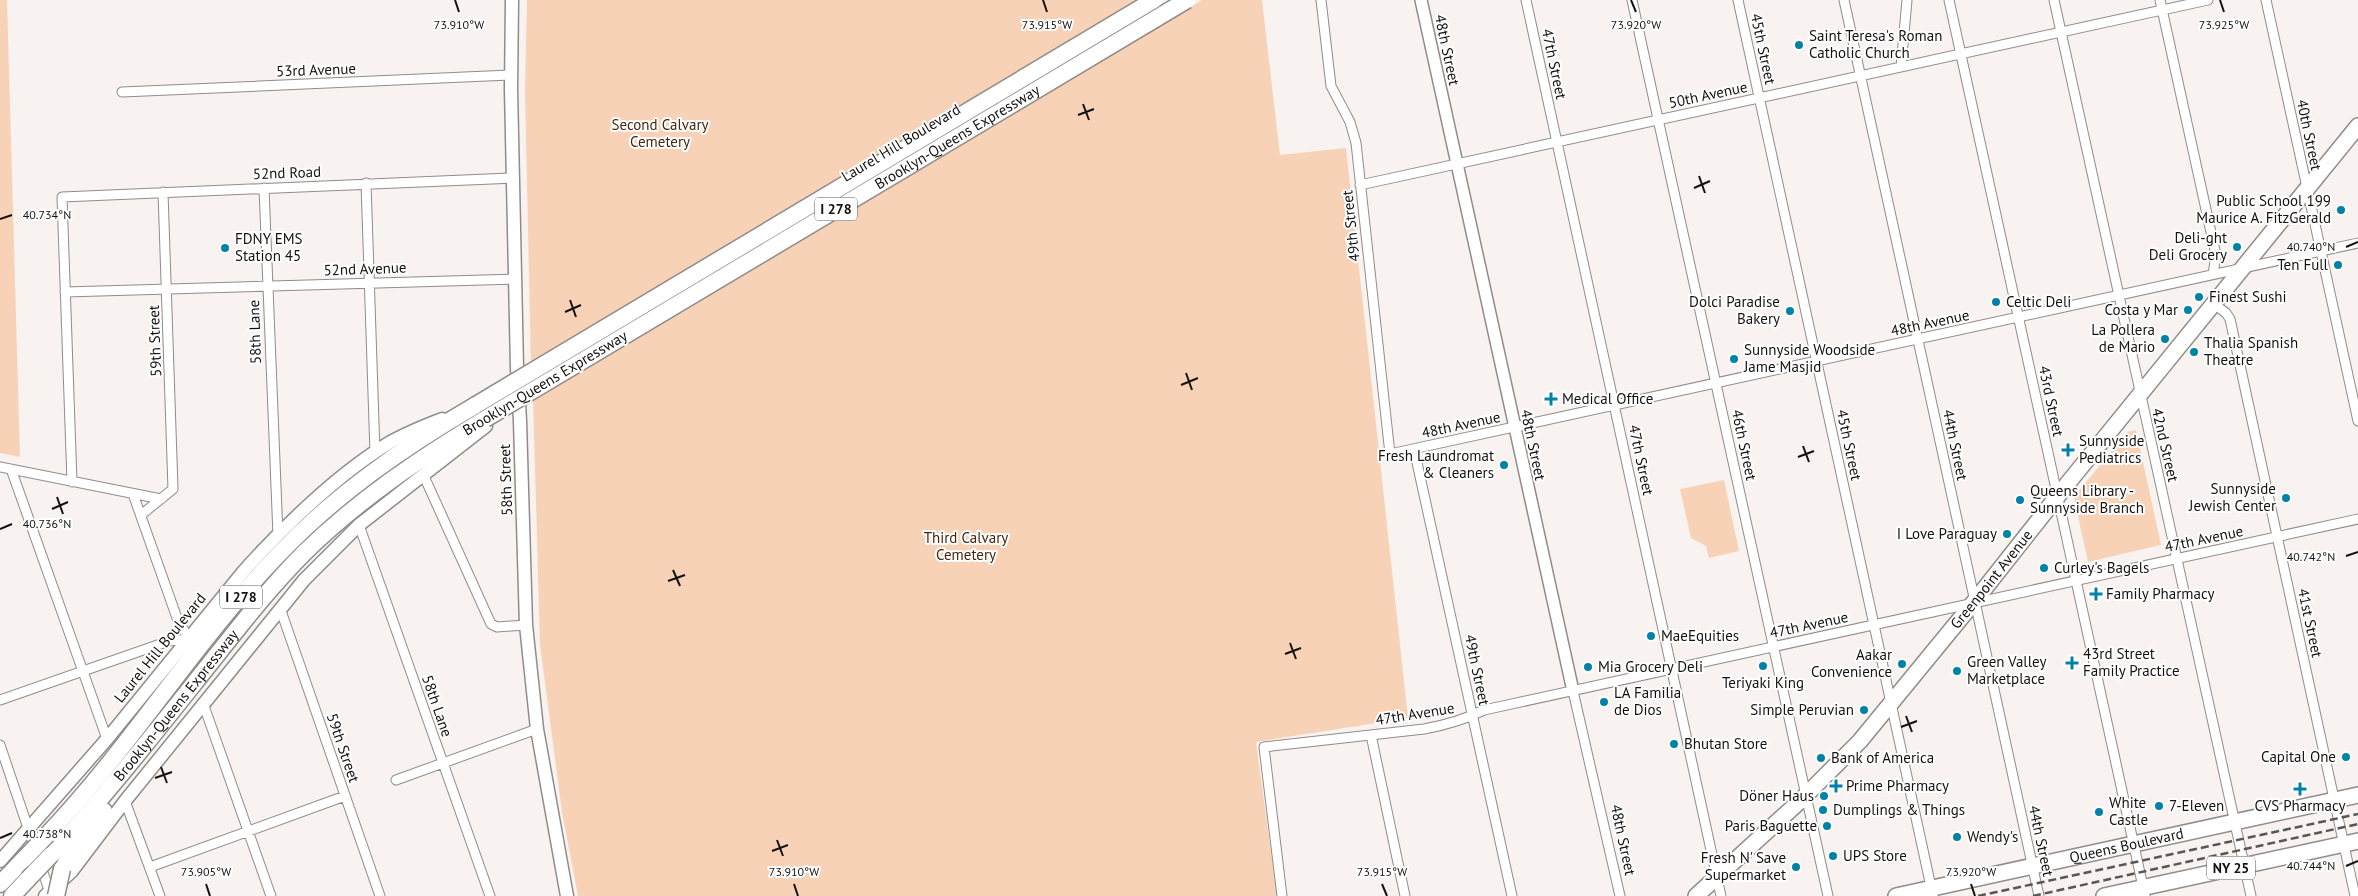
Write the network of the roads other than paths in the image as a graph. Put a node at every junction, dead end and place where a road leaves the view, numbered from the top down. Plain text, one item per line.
1 (512, 0) edge
2 (1154, 0) edge
3 (1172, 0) edge
4 (1187, 0) edge
5 (1321, 0) edge
6 (1420, 0) edge
7 (1526, 0) edge
8 (1632, 0) edge
9 (1738, 0) edge
10 (1844, 0) edge
11 (1908, 0) edge
12 (1949, 0) edge
13 (2054, 0) edge
14 (2160, 0) edge
15 (2208, 0) edge
16 (2266, 0) edge
17 (2162, 10) junction
18 (2061, 32) junction
19 (1960, 54) junction
20 (1901, 67) junction
21 (511, 75) junction
22 (1860, 76) junction
23 (122, 92) dead end
24 (1759, 98) junction
25 (1658, 120) junction
26 (2358, 126) edge
27 (1557, 142) junction
28 (1456, 164) junction
29 (513, 178) junction
30 (366, 184) junction
31 (1360, 185) junction
32 (264, 188) junction
33 (2306, 190) junction
34 (163, 192) junction
35 (2358, 243) edge
36 (2320, 251) junction
37 (2243, 267) junction
38 (2213, 274) junction
39 (516, 279) junction
40 (368, 283) junction
41 (267, 286) junction
42 (166, 289) junction
43 (65, 292) junction
44 (2119, 295) junction
45 (2214, 304) junction
46 (2018, 317) junction
47 (1918, 339) junction
48 (1817, 361) junction
49 (1716, 383) junction
50 (518, 391) junction
51 (2140, 393) junction
52 (1614, 405) junction
53 (2358, 422) edge
54 (1514, 427) junction
55 (1414, 449) junction
56 (375, 452) junction
57 (1390, 454) joint
58 (0, 467) edge
59 (12, 469) junction
60 (423, 474) junction
61 (72, 482) junction
62 (133, 494) junction
63 (2057, 495) junction
64 (161, 499) junction
65 (141, 515) junction
66 (2358, 519) edge
67 (359, 525) junction
68 (278, 536) junction
69 (2278, 536) junction
70 (2176, 559) junction
71 (2077, 580) junction
72 (1974, 602) junction
73 (280, 608) junction
74 (526, 625) junction
75 (1874, 625) junction
76 (189, 639) junction
77 (1774, 646) junction
78 (1672, 669) junction
79 (83, 671) junction
80 (1573, 691) junction
81 (0, 700) edge
82 (1891, 702) junction
83 (203, 703) junction
84 (1473, 715) junction
85 (537, 729) junction
86 (152, 735) junction
87 (1370, 735) junction
88 (107, 740) junction
89 (0, 745) edge
90 (443, 762) junction
91 (396, 780) dead end
92 (1806, 795) junction
93 (2358, 795) edge
94 (345, 796) junction
95 (2335, 800) junction
96 (125, 801) junction
97 (2234, 822) junction
98 (29, 828) junction
99 (248, 831) junction
100 (2351, 843) edge
101 (2134, 844) junction
102 (0, 861) edge
103 (2244, 865) junction
104 (2033, 866) junction
105 (150, 867) junction
106 (1717, 877) junction
107 (0, 884) edge
108 (1932, 892) edge
109 (2144, 892) edge
110 (50, 895) edge
111 (12, 896) edge
112 (160, 896) edge
113 (271, 896) edge
114 (380, 896) edge
115 (490, 896) edge
116 (567, 896) edge
117 (1282, 896) edge
118 (1405, 896) edge
119 (1512, 896) edge
120 (1620, 896) edge
121 (1696, 896) edge
122 (1721, 896) edge
123 (1828, 896) edge
124 (1896, 896) edge
125 (2039, 896) edge
126 (2104, 896) edge
127 (2251, 896) edge
128 (2355, 896) edge

1 - 21 main road, 58th Street
2 - 107 highway, Brooklyn-Queens Expressway / I 278, bridge
3 - 50 main road, Laurel Hill Boulevard
4 - 86 highway, Brooklyn-Queens Expressway / I 278, bridge
5 - 31 street, 49th Street
6 - 28 street, 48th Street
7 - 27 street, 47th Street
8 - 25 street, 46th Street
9 - 24 street, 45th Street
10 - 22 street, 44th Street
11 - 20 street
12 - 19 street, 43rd Street
13 - 18 street, 42nd Street
14 - 17 street
15 - 17 street, 50th Avenue
16 - 33 street, 40th Street
17 - 18 street, 50th Avenue
17 - 38 street
18 - 19 street, 50th Avenue
18 - 44 street, 42nd Street
19 - 20 street, 50th Avenue
19 - 46 street, 43rd Street
20 - 22 street, 50th Avenue
21 - 23 street, 53rd Avenue
21 - 29 main road, 58th Street
22 - 24 street, 50th Avenue
22 - 47 street, 44th Street
24 - 25 street, 50th Avenue
24 - 48 street, 45th Street
25 - 27 street, 50th Avenue
25 - 49 street, 46th Street
26 - 33 main road, Greenpoint Avenue
27 - 28 street, 50th Avenue
27 - 52 street, 47th Street
28 - 31 street, 50th Avenue
28 - 54 street, 48th Street
29 - 30 street, 52nd Road
29 - 39 main road, 58th Street
30 - 32 street, 52nd Road
30 - 40 street
31 - 57 street, 49th Street
32 - 34 street, 52nd Road
32 - 41 street, 58th Lane
33 - 36 street, 40th Street
33 - 37 main road, Greenpoint Avenue
34 - 42 street, 59th Street
34 - 43 street, 52nd Road
35 - 36 street, 48th Avenue
36 - 37 street, 48th Avenue
36 - 53 street, 40th Street
37 - 38 street, 48th Avenue
37 - 45 main road, Greenpoint Avenue
38 - 44 street, 48th Avenue
39 - 40 street, 52nd Avenue
39 - 50 main road, 58th Street
40 - 41 street, 52nd Avenue
40 - 56 street
41 - 42 street, 52nd Avenue
41 - 68 street, 58th Lane
42 - 43 street, 52nd Avenue
42 - 64 street, 59th Street
43 - 61 street
44 - 46 street, 48th Avenue
44 - 51 street, 42nd Street
45 - 51 main road, Greenpoint Avenue
45 - 69 street, 41st Street
46 - 47 street, 48th Avenue
46 - 63 street, 43rd Street
47 - 48 street, 48th Avenue
47 - 72 street, 44th Street
48 - 49 street, 48th Avenue
48 - 75 street, 45th Street
49 - 52 street, 48th Avenue
49 - 77 street, 46th Street
50 - 56 main road, Laurel Hill Boulevard
50 - 60 main road, Laurel Hill Boulevard
50 - 74 main road, 58th Street
51 - 63 main road, Greenpoint Avenue
51 - 70 street, 42nd Street
52 - 54 street, 48th Avenue
52 - 78 street, 47th Street
54 - 55 street, 48th Avenue
54 - 80 street, 48th Street
55 - 57 street, 48th Avenue
55 - 84 street, 49th Street
56 - 68 main road, Laurel Hill Boulevard
58 - 59 street
59 - 61 street
59 - 79 street
60 - 67 main road, Laurel Hill Boulevard
60 - 74 street
61 - 62 street
62 - 64 street
62 - 65 street
63 - 71 street, 43rd Street
63 - 72 main road, Greenpoint Avenue
64 - 65 street
65 - 76 street
66 - 69 street, 47th Avenue
67 - 73 main road, Laurel Hill Boulevard
67 - 90 street, 58th Lane
68 - 76 main road, Laurel Hill Boulevard
69 - 70 street, 47th Avenue
69 - 95 street, 41st Street
70 - 71 street, 47th Avenue
70 - 97 street, 42nd Street
71 - 72 street, 47th Avenue
71 - 101 street, 43rd Street
72 - 75 street, 47th Avenue
72 - 82 main road, Greenpoint Avenue
72 - 104 street, 44th Street
73 - 83 main road, Laurel Hill Boulevard
73 - 94 street, 59th Street
74 - 85 main road, 58th Street
75 - 77 street, 47th Avenue
75 - 82 street, 45th Street
76 - 79 street
76 - 88 main road, Laurel Hill Boulevard
77 - 78 street, 47th Avenue
77 - 92 street, 46th Street
78 - 80 street, 47th Avenue
78 - 106 street, 47th Street
79 - 81 street
79 - 88 street
80 - 84 street, 47th Avenue
80 - 120 street, 48th Street
82 - 92 main road, Greenpoint Avenue
82 - 108 street, 45th Street
83 - 96 main road, Laurel Hill Boulevard
83 - 99 street
84 - 87 street, 47th Avenue
84 - 119 street, 49th Street
85 - 90 street
85 - 116 main road, 58th Street
86 - 110 highway, bridge
86 - 111 highway, Brooklyn-Queens Expressway / I 278, bridge
87 - 117 street, 47th Avenue
87 - 118 street
88 - 98 main road, Laurel Hill Boulevard
89 - 98 street
90 - 91 street
90 - 115 street, 58th Lane
92 - 106 main road, Greenpoint Avenue
92 - 123 street, 46th Street
93 - 95 main road, Queens Boulevard
94 - 99 street
94 - 114 street, 59th Street
95 - 97 main road, Queens Boulevard
95 - 100 street, 41st Street
96 - 105 street
96 - 110 main road, Laurel Hill Boulevard
97 - 101 main road, Queens Boulevard
97 - 103 street, 42nd Street
98 - 102 main road, Laurel Hill Boulevard
98 - 110 street
99 - 105 street
99 - 113 street
100 - 103 main road, NY 25
100 - 128 street, 41st Street
101 - 104 main road, Queens Boulevard
101 - 109 street, 43rd Street
103 - 109 main road, NY 25
103 - 127 street, 42nd Street
104 - 108 main road, Queens Boulevard
104 - 125 street, 44th Street
105 - 112 street
106 - 121 main road, Greenpoint Avenue
106 - 122 street, 47th Street
108 - 124 main road, Queens Boulevard
109 - 126 main road, NY 25

